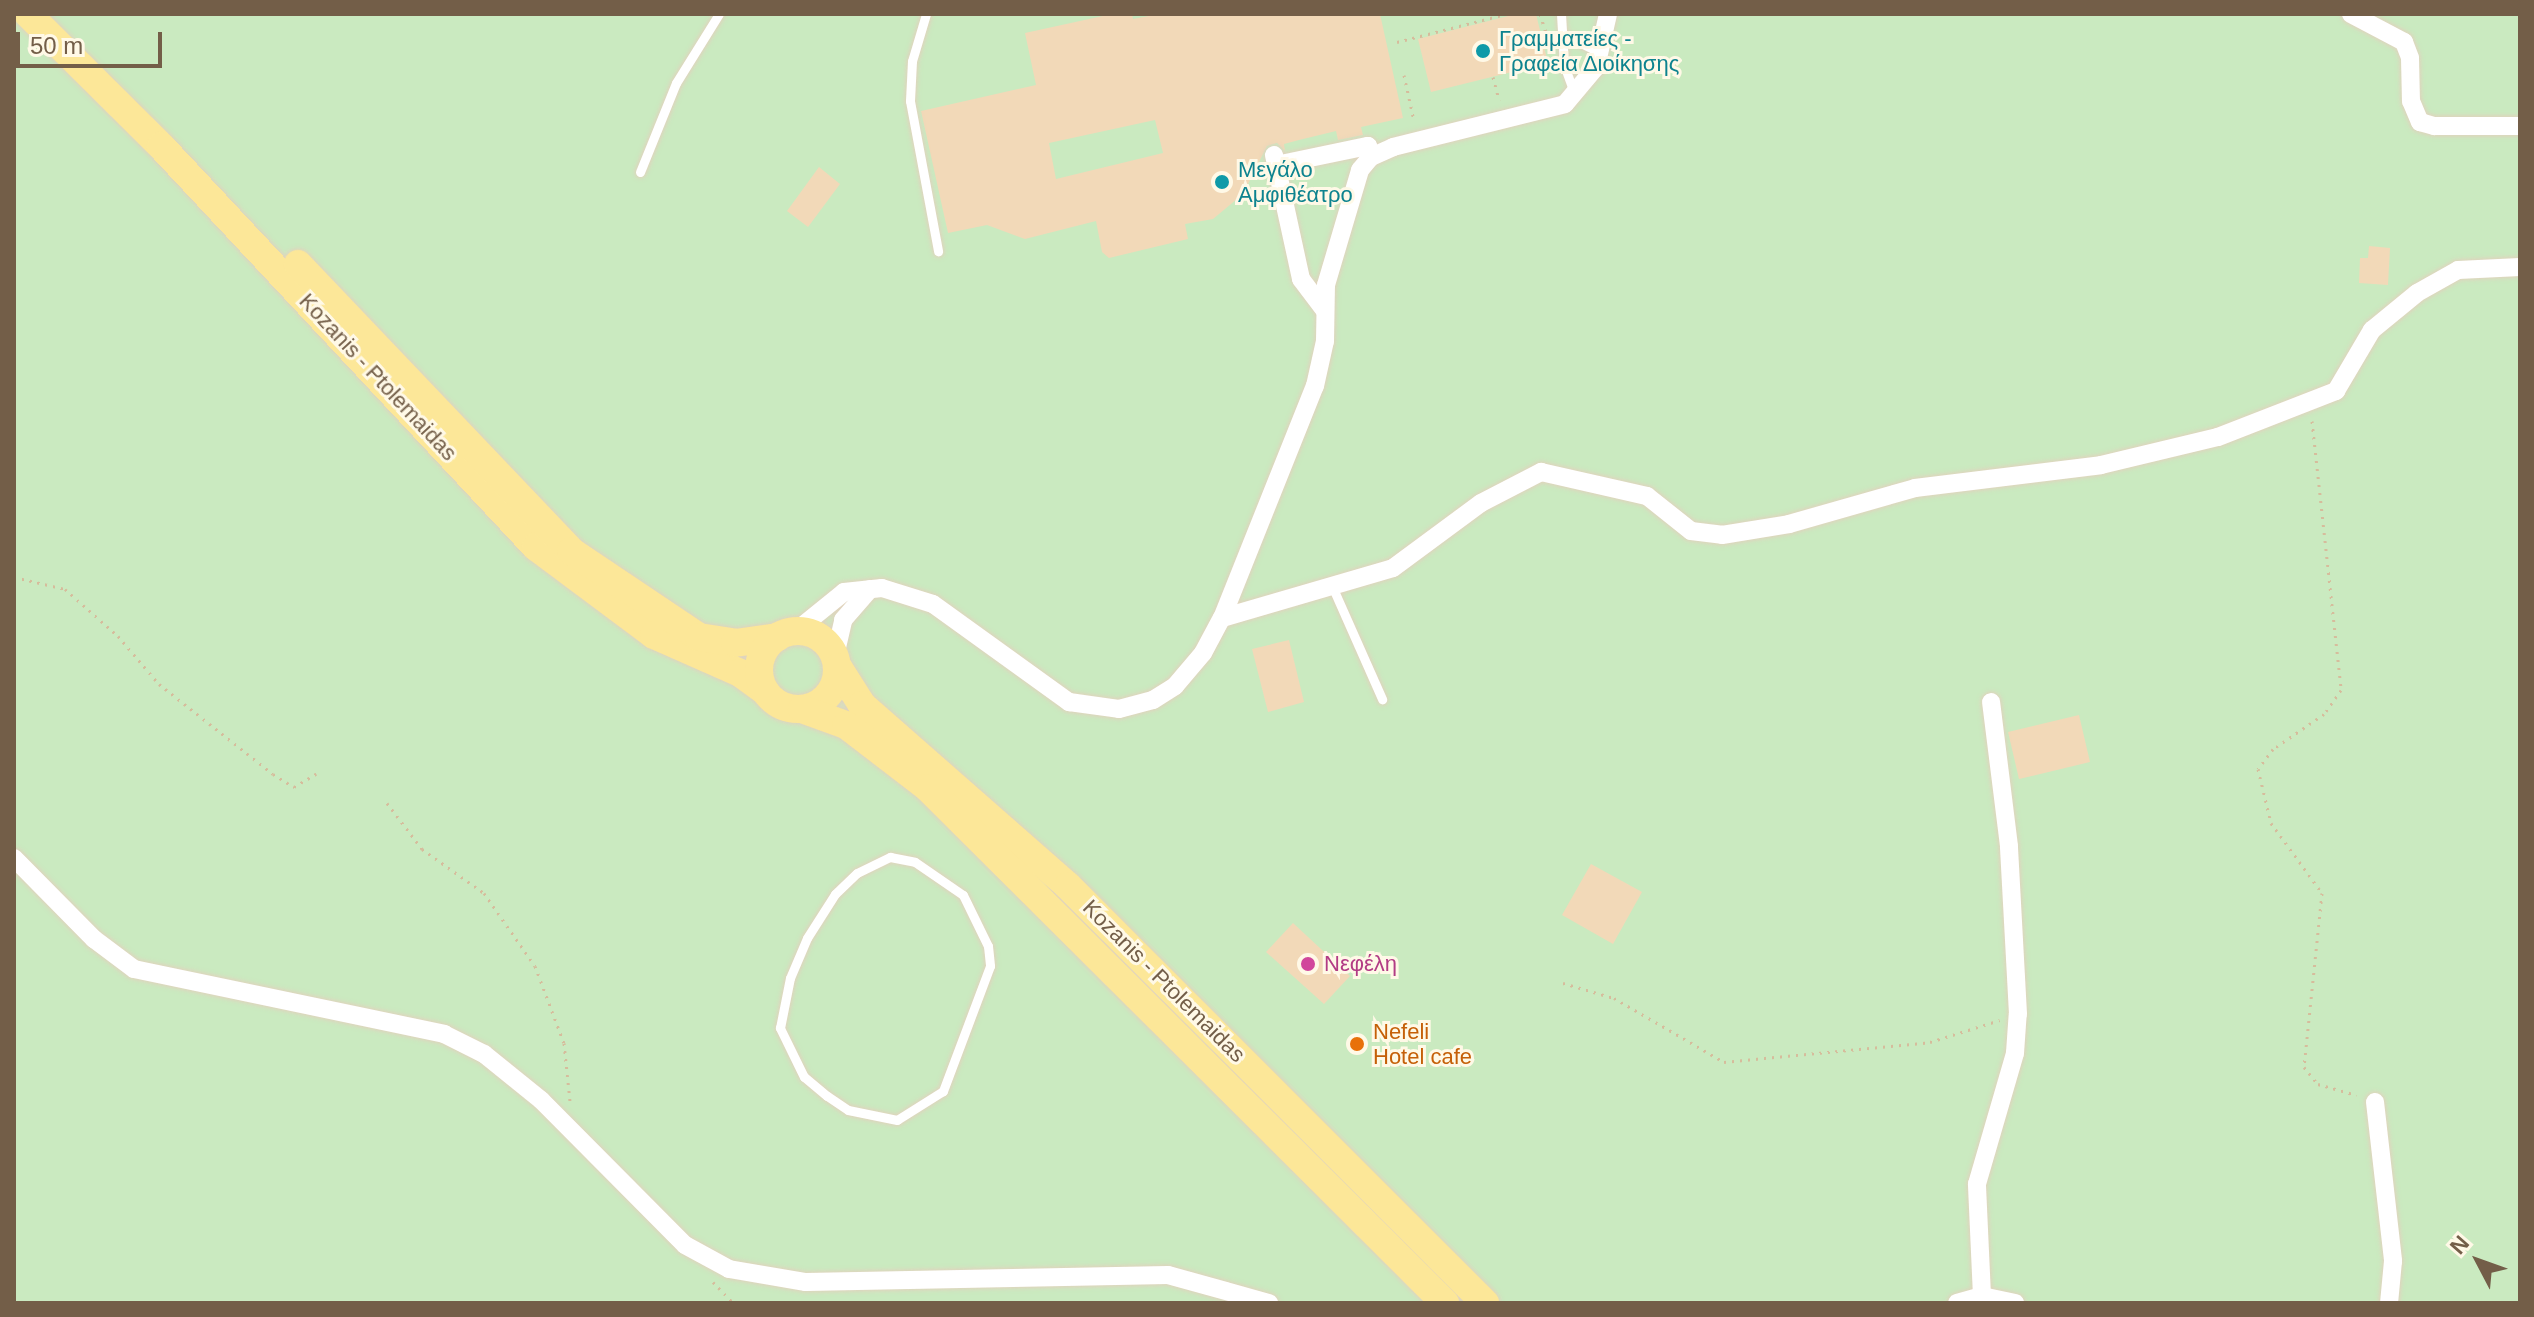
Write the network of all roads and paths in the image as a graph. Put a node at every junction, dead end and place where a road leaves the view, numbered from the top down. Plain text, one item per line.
1 (28, 14) edge
2 (55, 14) edge
3 (719, 14) edge
4 (926, 14) edge
5 (1506, 14) edge
6 (1540, 14) edge
7 (1561, 14) edge
8 (1608, 14) edge
9 (2351, 14) edge
10 (1563, 34) junction
11 (1542, 35) dead end
12 (1397, 42) dead end
13 (1601, 53) junction
14 (1404, 75) dead end
15 (1493, 77) dead end
16 (1574, 95) junction
17 (1504, 121) junction
18 (2520, 126) edge
19 (1419, 141) junction
20 (1371, 157) junction
21 (640, 172) dead end
22 (938, 251) dead end
23 (2520, 267) edge
24 (1324, 309) junction
25 (2309, 404) junction
26 (14, 577) edge
27 (1332, 586) junction
28 (870, 589) junction
29 (1222, 618) junction
30 (787, 634) junction
31 (836, 661) junction
32 (765, 691) junction
33 (1382, 699) dead end
34 (1991, 702) dead end
35 (802, 709) junction
36 (316, 774) dead end
37 (387, 803) dead end
38 (890, 857) joint
39 (14, 858) edge
40 (1563, 983) dead end
41 (2018, 1014) junction
42 (2375, 1102) joint
43 (575, 1134) junction
44 (1982, 1296) junction
45 (1269, 1303) edge
46 (1445, 1303) edge
47 (1485, 1303) edge
48 (1957, 1303) edge
49 (2015, 1303) edge
50 (2389, 1303) edge

1 - 32 main road, Kozanis - Ptolemaidas
2 - 30 main road, Kozanis - Ptolemaidas
3 - 21 lane
4 - 22 lane
5 - 12 path
6 - 11 path
7 - 10 lane
8 - 13 street
9 - 18 street
10 - 13 lane
10 - 16 lane
13 - 16 street
14 - 19 path
15 - 17 path
16 - 17 street
17 - 19 street
19 - 20 street
20 - 24 street
20 - 24 street
23 - 25 street
24 - 29 street
25 - 27 street
25 - 42 path
26 - 36 path
27 - 29 street
27 - 33 lane
28 - 29 street
28 - 30 street
28 - 31 street
30 - 31 main road
30 - 32 main road
31 - 35 main road
31 - 47 main road, Kozanis - Ptolemaidas
32 - 35 main road
34 - 41 street
35 - 46 main road, Kozanis - Ptolemaidas
37 - 43 path
38 - 38 lane
39 - 43 street
40 - 41 path
41 - 44 street
42 - 50 street
43 - 45 street
44 - 48 street
44 - 49 street

